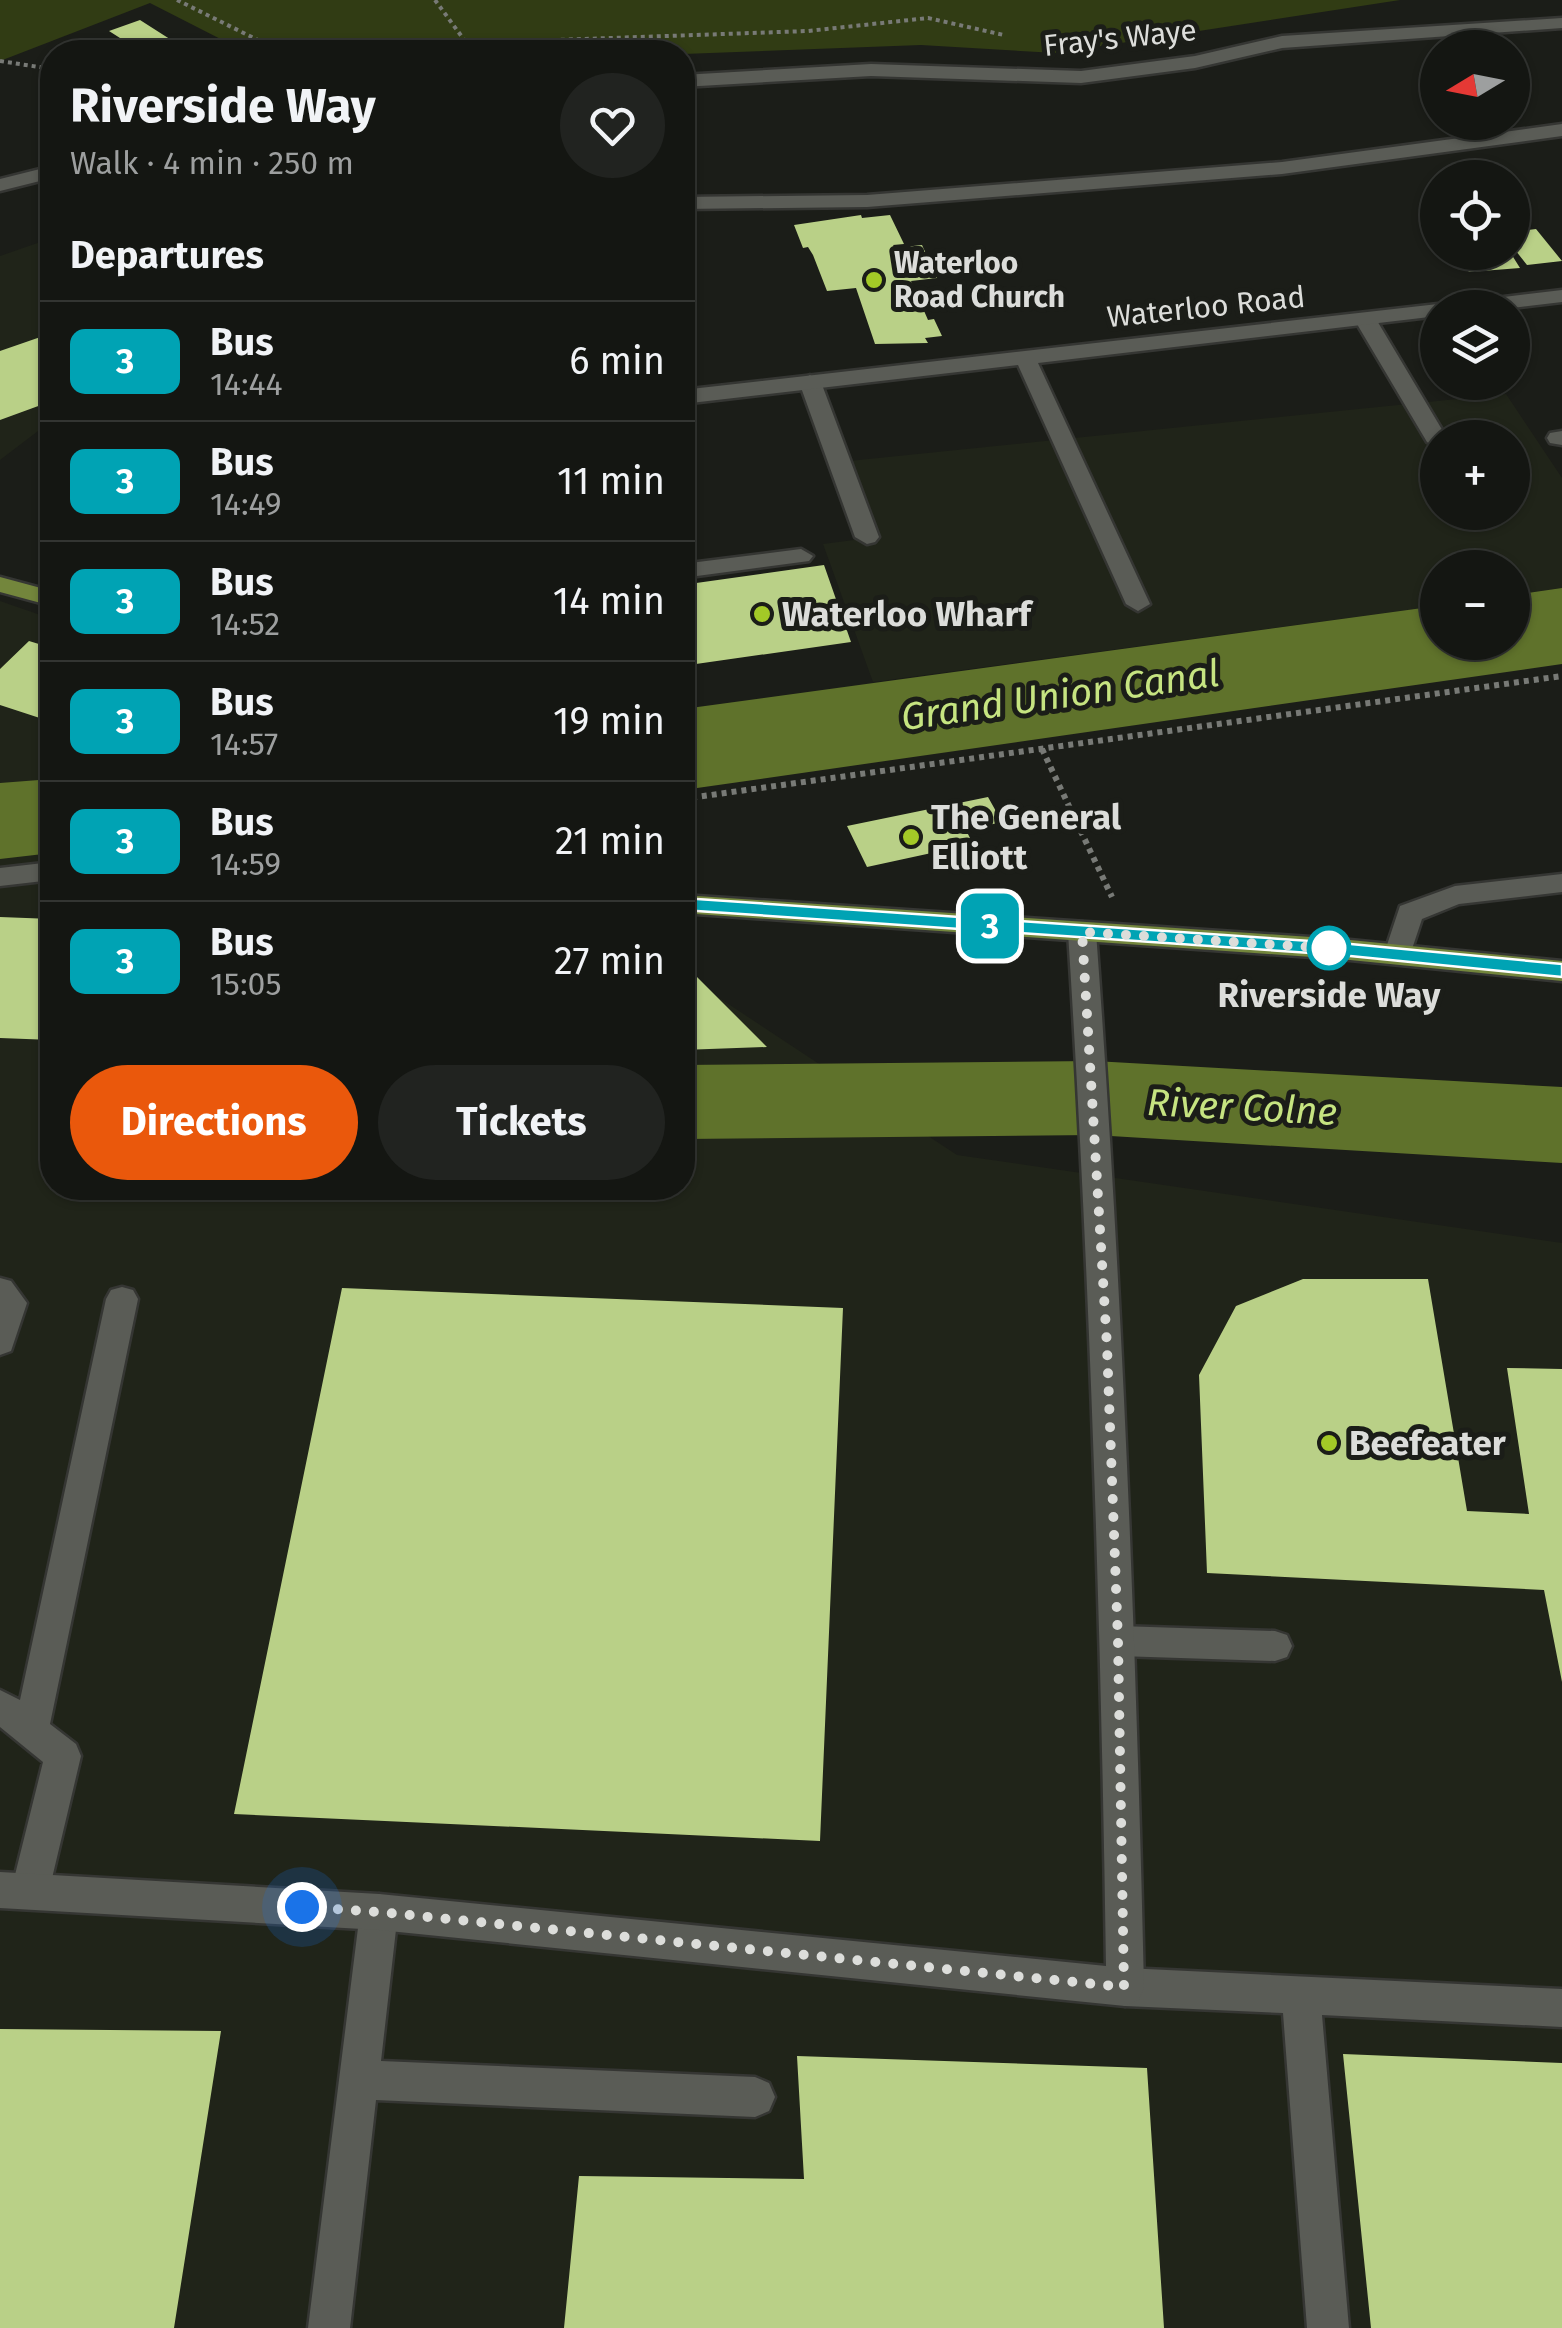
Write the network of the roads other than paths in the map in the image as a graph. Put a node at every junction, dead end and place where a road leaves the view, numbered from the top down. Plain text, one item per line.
1 (1562, 23) edge
2 (695, 80) edge
3 (1562, 130) edge
4 (40, 175) edge
5 (0, 185) edge
6 (695, 203) edge
7 (1562, 296) edge
8 (1530, 300) edge
9 (1420, 312) edge
10 (1365, 319) junction
11 (1025, 357) junction
12 (810, 382) junction
13 (695, 395) edge
14 (1425, 420) edge
15 (867, 537) dead end
16 (801, 556) dead end
17 (695, 569) edge
18 (0, 584) edge
19 (40, 596) edge
20 (1138, 604) dead end
21 (40, 872) edge
22 (0, 876) edge
23 (1562, 883) edge
24 (695, 905) edge
25 (1082, 932) junction
26 (1398, 954) junction
27 (1562, 971) edge
28 (0, 1290) edge
29 (122, 1300) dead end
30 (0, 1342) edge
31 (1118, 1641) junction
32 (1275, 1646) dead end
33 (0, 1706) edge
34 (31, 1731) junction
35 (15, 1890) edge
36 (379, 1912) junction
37 (1124, 1987) junction
38 (1301, 1998) junction
39 (1562, 2008) edge
40 (358, 2080) junction
41 (755, 2096) dead end
42 (329, 2328) edge
43 (1328, 2328) edge

1 - 2 street, Fray's Waye
3 - 6 street
4 - 5 street
7 - 8 street
9 - 10 street, Waterloo Road
10 - 11 street, Waterloo Road
10 - 14 street
11 - 12 street, Waterloo Road
11 - 20 street
12 - 13 street, Waterloo Road
12 - 15 street
16 - 17 street
18 - 19 main road
21 - 22 street
23 - 26 street
24 - 25 main road
25 - 26 main road
25 - 31 street
26 - 27 main road
28 - 30 street
29 - 34 street
31 - 32 street
31 - 37 street
33 - 34 street
34 - 35 street
35 - 36 street
36 - 37 street
36 - 40 street
37 - 38 street
38 - 39 street
38 - 43 street
40 - 41 street
40 - 42 street

